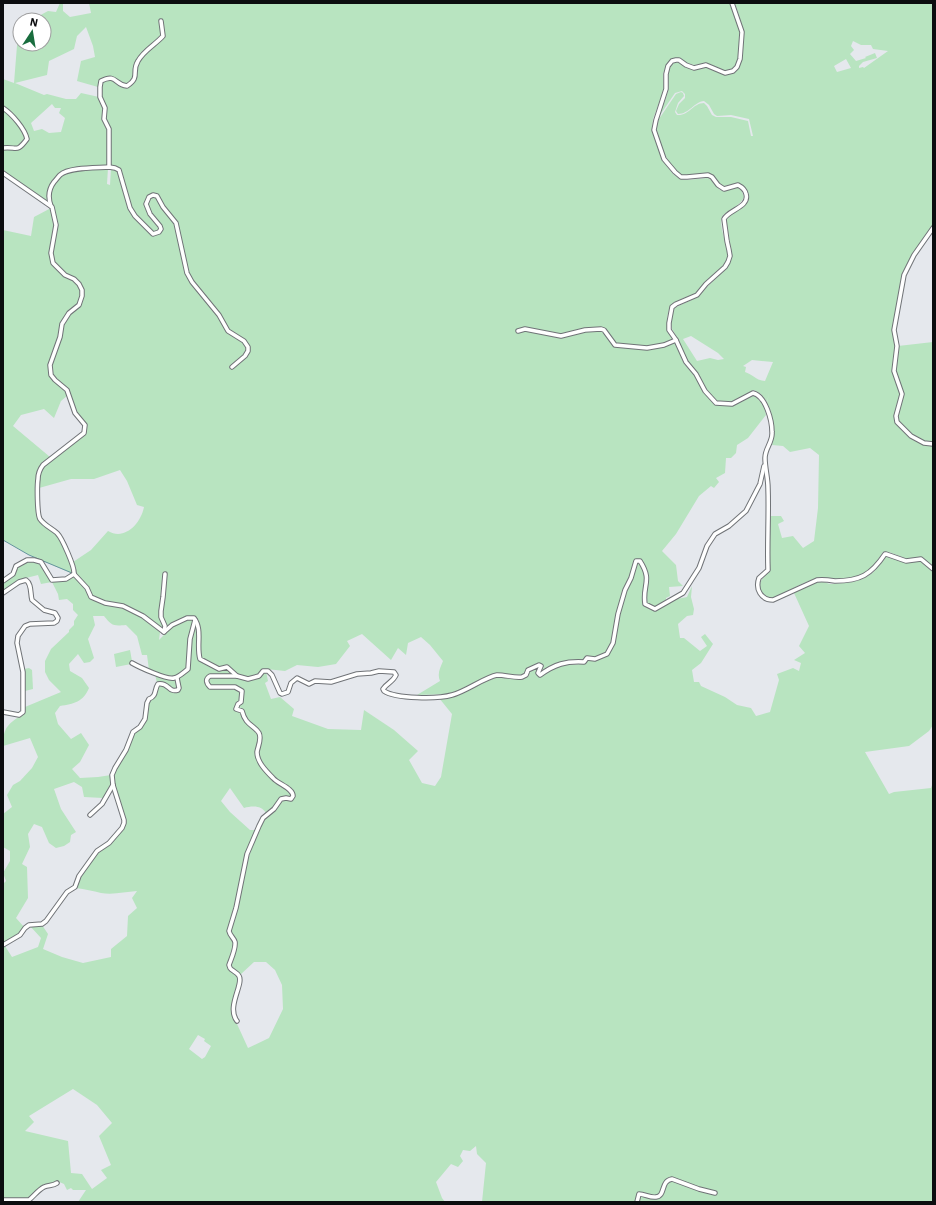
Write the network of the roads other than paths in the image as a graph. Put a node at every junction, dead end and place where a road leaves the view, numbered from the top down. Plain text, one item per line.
1 (732, 3) edge
2 (161, 21) dead end
3 (3, 108) edge
4 (3, 148) edge
5 (110, 167) junction
6 (3, 173) edge
7 (52, 207) junction
8 (933, 228) edge
9 (518, 331) dead end
10 (676, 340) junction
11 (232, 367) dead end
12 (933, 444) edge
13 (765, 460) junction
14 (933, 569) edge
15 (74, 574) junction
16 (165, 574) dead end
17 (3, 581) edge
18 (3, 593) edge
19 (195, 620) junction
20 (164, 632) junction
21 (132, 663) dead end
22 (237, 676) junction
23 (176, 678) junction
24 (3, 712) edge
25 (113, 785) junction
26 (90, 815) dead end
27 (3, 945) edge
28 (238, 1021) dead end
29 (57, 1183) dead end
30 (715, 1193) dead end
31 (3, 1200) edge
32 (637, 1202) edge

1 - 10 street
2 - 5 street
3 - 4 street
5 - 7 street
5 - 11 street
6 - 7 street
7 - 15 street
8 - 12 street
9 - 10 street
10 - 13 street
13 - 14 street
13 - 22 street
15 - 17 street
15 - 20 street
16 - 20 street
18 - 24 street
19 - 20 street
19 - 22 street
19 - 23 street
21 - 23 street
22 - 28 street
23 - 25 street
25 - 26 street
25 - 27 street
29 - 31 street
30 - 32 street

